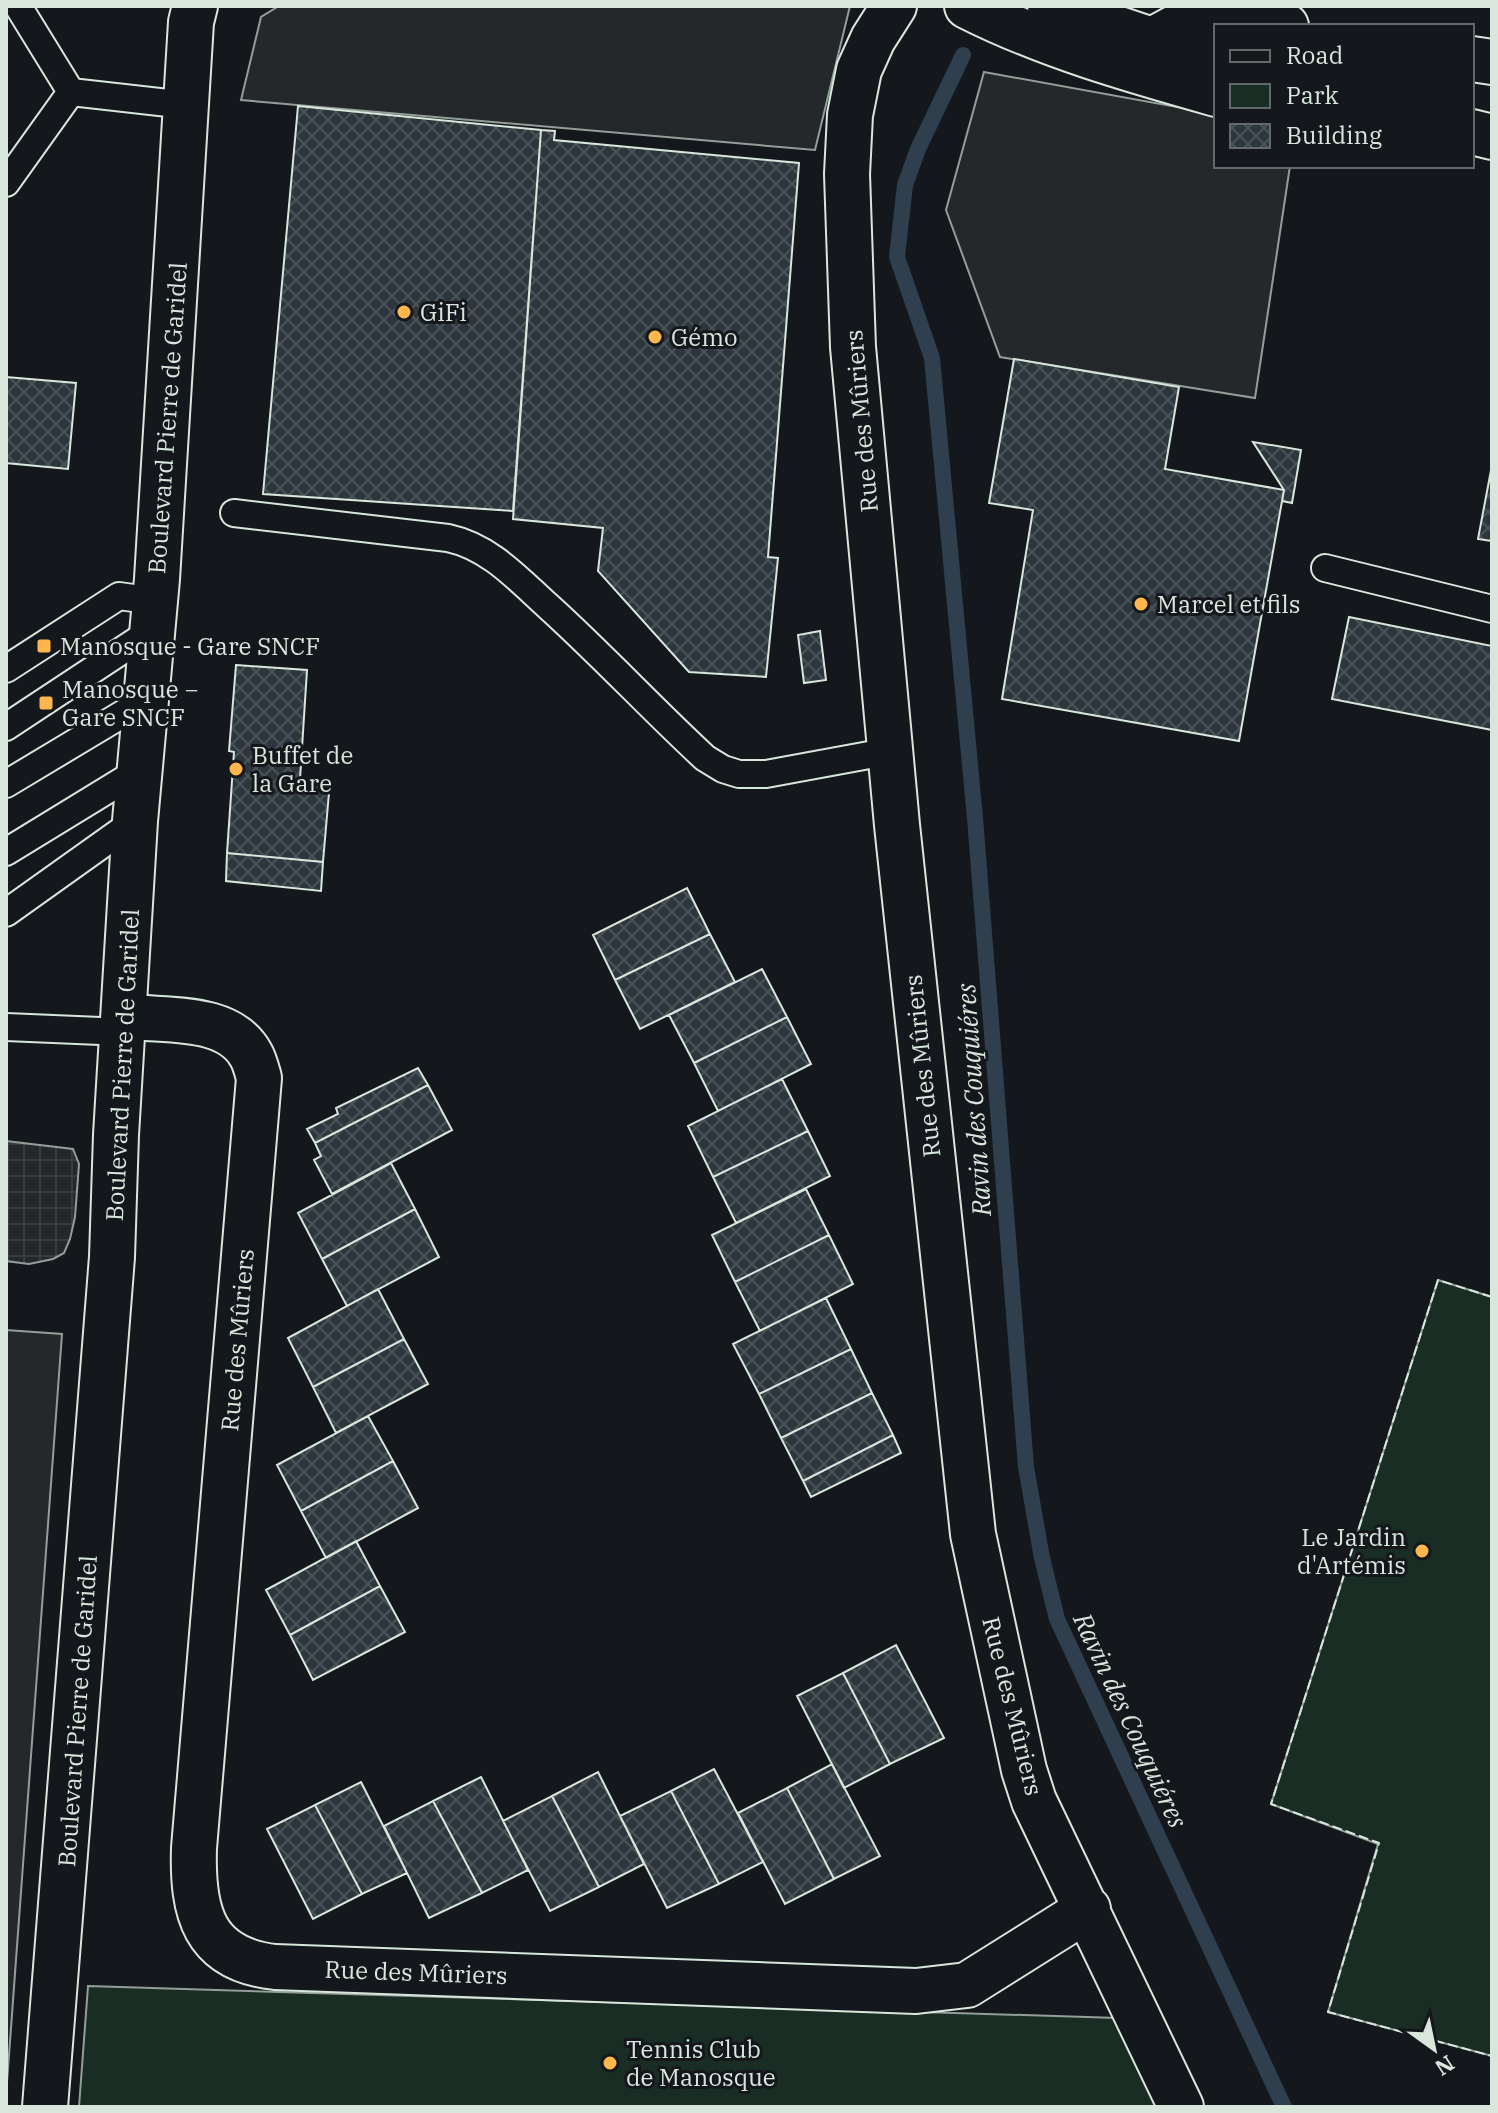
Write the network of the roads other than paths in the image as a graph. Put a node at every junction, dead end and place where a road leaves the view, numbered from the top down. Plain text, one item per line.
1 (18, 6) edge
2 (894, 6) edge
3 (967, 6) edge
4 (1050, 6) edge
5 (201, 11) edge
6 (1275, 24) edge
7 (1152, 40) junction
8 (1214, 57) edge
9 (71, 92) junction
10 (1214, 93) edge
11 (186, 105) junction
12 (6, 183) edge
13 (234, 513) dead end
14 (1325, 568) dead end
15 (1492, 609) edge
16 (154, 616) junction
17 (6, 669) edge
18 (146, 700) junction
19 (6, 727) edge
20 (891, 751) junction
21 (140, 770) junction
22 (6, 784) edge
23 (135, 821) junction
24 (6, 852) edge
25 (6, 913) edge
26 (124, 1024) junction
27 (6, 1027) edge
28 (1088, 1909) junction
29 (45, 2107) edge
30 (1181, 2107) edge

1 - 9 lane
2 - 20 street, Rue des Mûriers
3 - 10 street
4 - 7 street
5 - 11 street, Boulevard Pierre de Garidel
6 - 7 street
7 - 8 street
9 - 11 lane
9 - 12 lane
11 - 16 street, Boulevard Pierre de Garidel
13 - 20 lane
14 - 15 lane
16 - 17 lane
16 - 18 street, Boulevard Pierre de Garidel
16 - 19 lane
18 - 21 street, Boulevard Pierre de Garidel
18 - 22 lane
20 - 28 street, Rue des Mûriers
21 - 23 street, Boulevard Pierre de Garidel
21 - 24 lane
23 - 25 lane
23 - 26 street, Boulevard Pierre de Garidel
26 - 27 lane
26 - 28 street, Rue des Mûriers
26 - 29 street, Boulevard Pierre de Garidel
28 - 30 street

